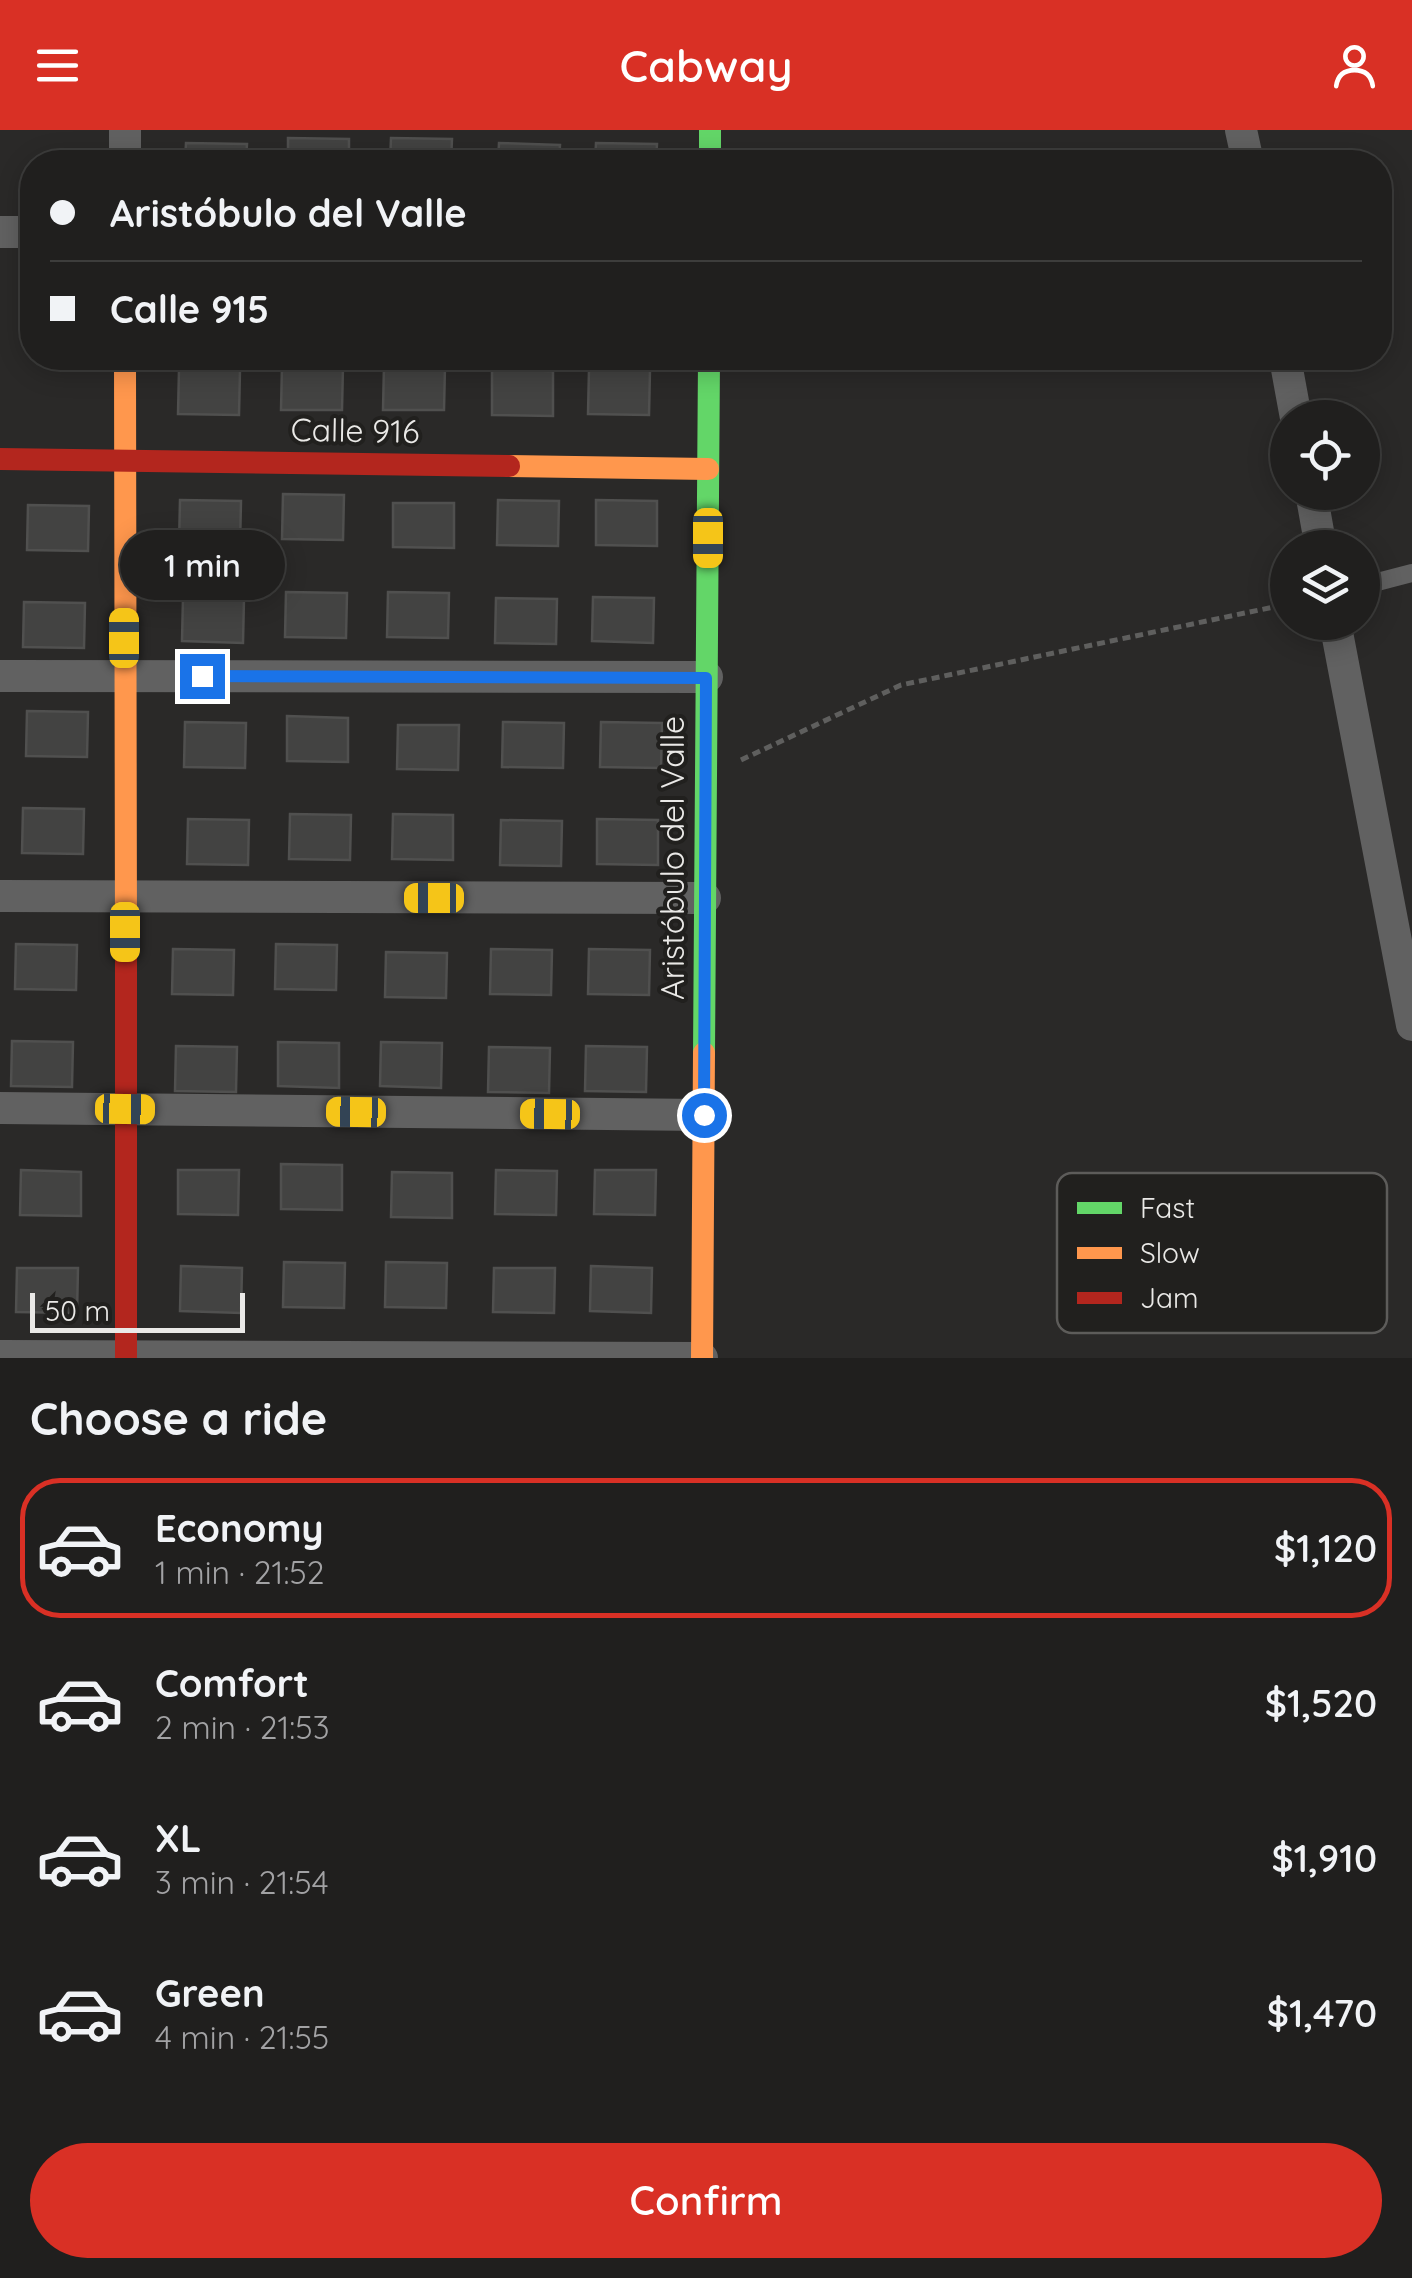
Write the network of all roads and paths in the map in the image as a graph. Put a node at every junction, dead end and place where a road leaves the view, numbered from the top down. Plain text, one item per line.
1 (125, 370) edge
2 (709, 370) edge
3 (1287, 370) edge
4 (1293, 400) edge
5 (0, 459) edge
6 (125, 460) junction
7 (708, 469) junction
8 (1412, 573) edge
9 (1380, 581) edge
10 (1270, 608) edge
11 (1339, 640) edge
12 (0, 676) edge
13 (124, 676) junction
14 (706, 678) junction
15 (706, 776) junction
16 (0, 896) edge
17 (125, 896) junction
18 (705, 898) junction
19 (1412, 1026) edge
20 (0, 1108) edge
21 (125, 1109) junction
22 (704, 1115) junction
23 (0, 1356) edge
24 (126, 1357) edge
25 (702, 1358) edge

1 - 6 street
2 - 7 street, Aristóbulo del Valle
3 - 4 street
5 - 6 street, Calle 916
6 - 7 street, Calle 916
6 - 13 street
7 - 14 street, Aristóbulo del Valle
8 - 9 lane
10 - 15 path
11 - 19 street
12 - 13 street
13 - 14 street
13 - 17 street
14 - 15 street, Aristóbulo del Valle
15 - 18 street, Aristóbulo del Valle
16 - 17 street
17 - 18 street
17 - 21 street
18 - 22 street, Aristóbulo del Valle
20 - 21 street
21 - 22 street
21 - 24 street
22 - 25 street, Aristóbulo del Valle
23 - 24 street
24 - 25 street

